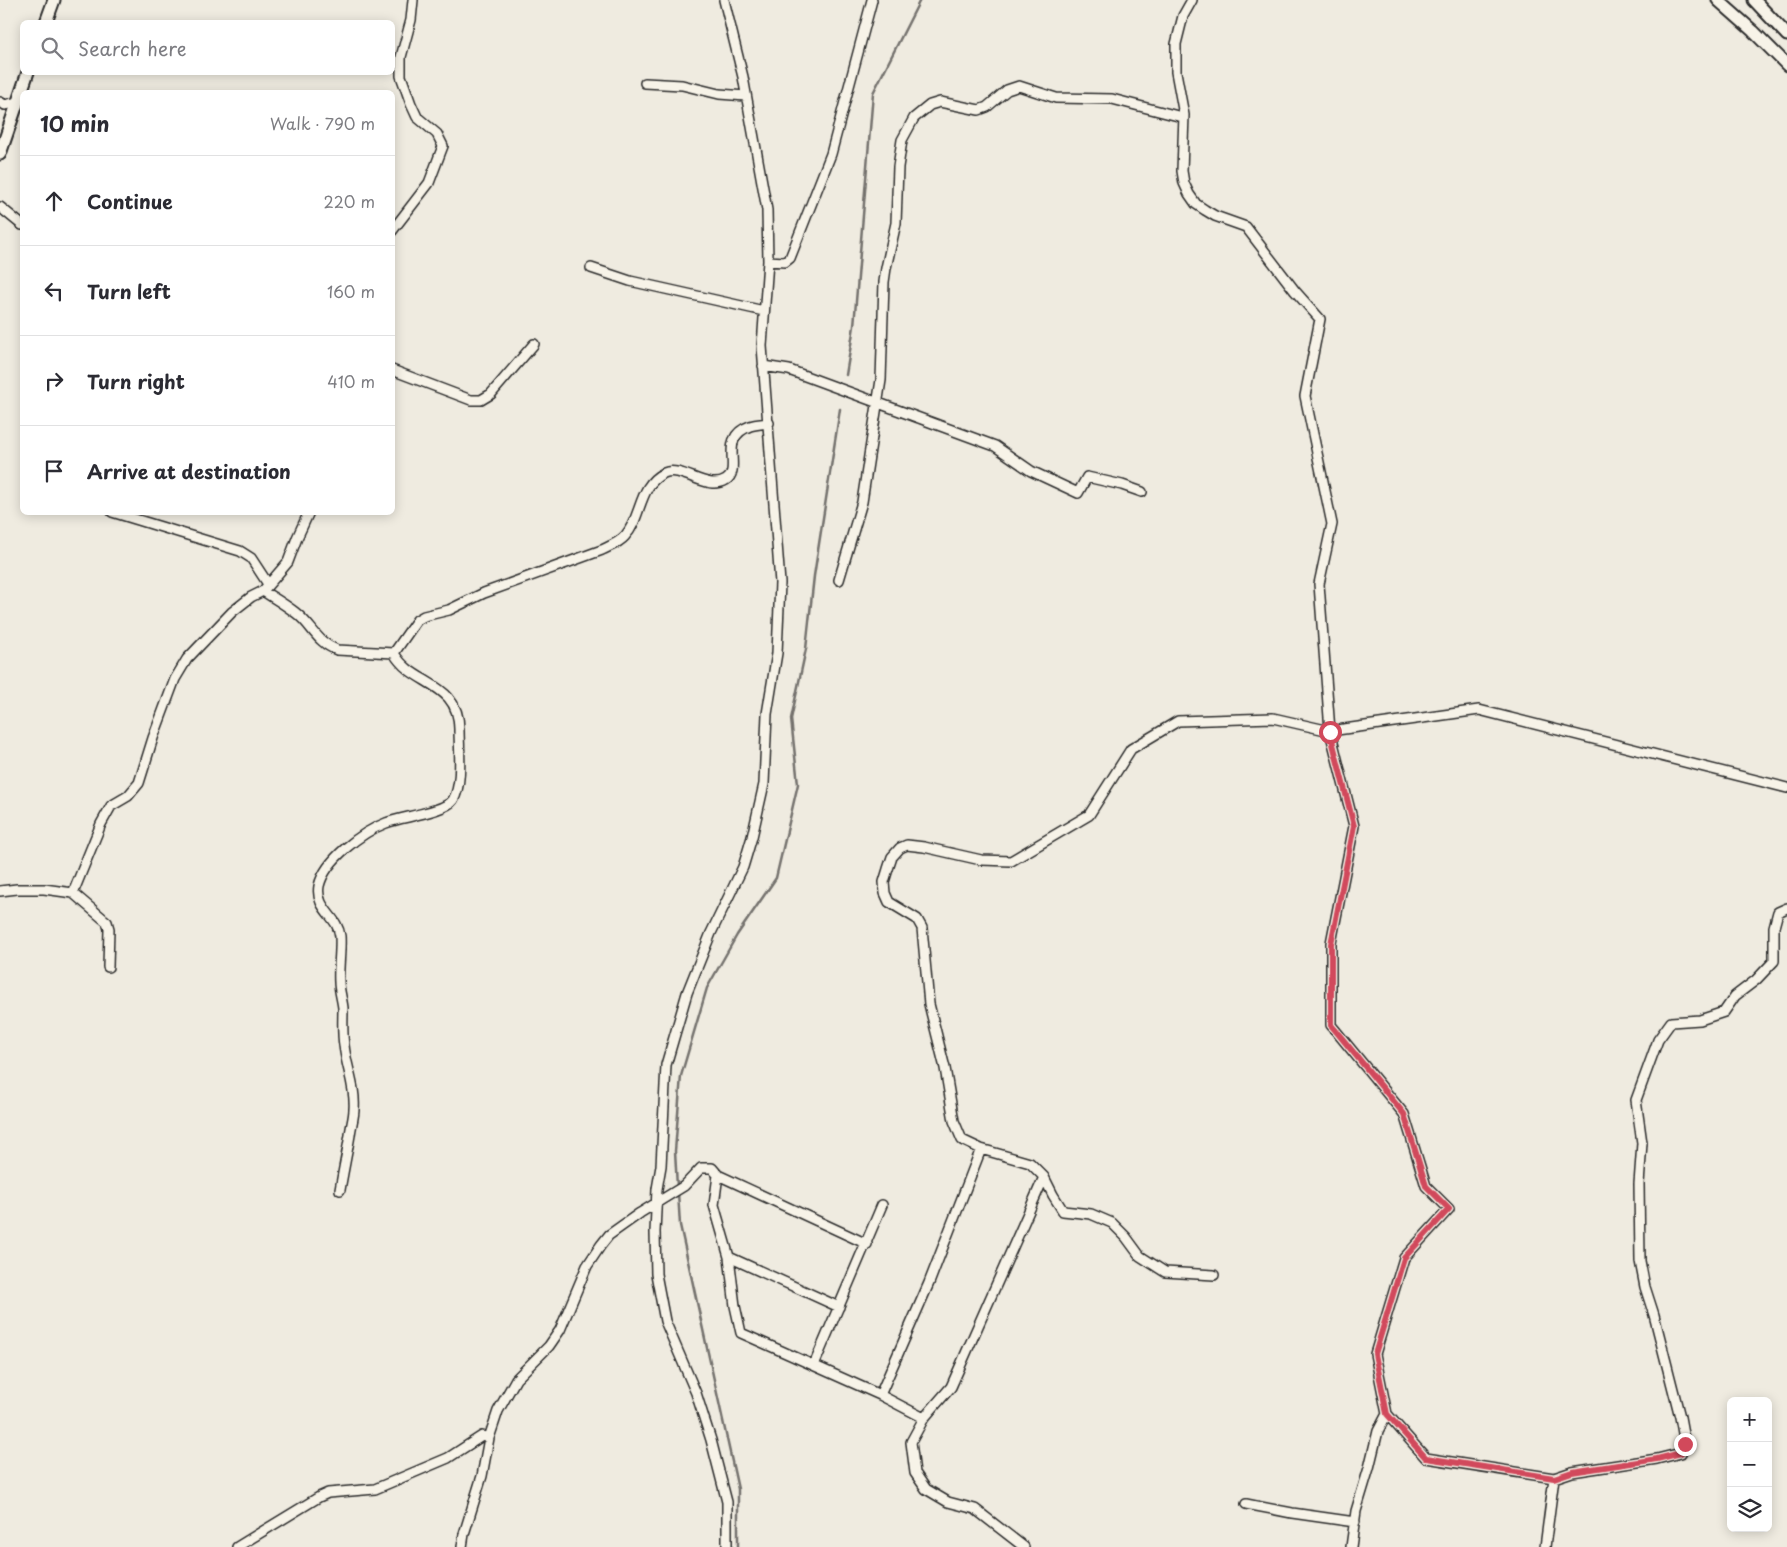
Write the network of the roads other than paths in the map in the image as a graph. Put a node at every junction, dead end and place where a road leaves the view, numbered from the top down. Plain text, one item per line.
1 (54, 0) edge
2 (413, 0) edge
3 (724, 0) edge
4 (872, 0) edge
5 (1192, 0) edge
6 (1718, 0) edge
7 (1754, 0) edge
8 (47, 20) edge
9 (1787, 35) edge
10 (1787, 65) edge
11 (27, 75) edge
12 (645, 83) dead end
13 (22, 90) edge
14 (20, 96) edge
15 (746, 96) junction
16 (0, 102) edge
17 (18, 102) junction
18 (1184, 115) junction
19 (0, 154) edge
20 (0, 207) edge
21 (20, 223) edge
22 (395, 227) edge
23 (768, 262) junction
24 (591, 268) dead end
25 (764, 311) junction
26 (534, 344) dead end
27 (763, 366) junction
28 (395, 371) edge
29 (876, 402) junction
30 (769, 423) junction
31 (1142, 492) dead end
32 (122, 515) edge
33 (308, 515) edge
34 (840, 580) dead end
35 (266, 587) junction
36 (394, 653) junction
37 (1330, 732) junction
38 (1787, 788) edge
39 (0, 891) edge
40 (73, 893) junction
41 (1787, 908) edge
42 (108, 967) dead end
43 (981, 1149) junction
44 (718, 1175) junction
45 (1044, 1176) junction
46 (340, 1190) dead end
47 (655, 1204) junction
48 (882, 1205) dead end
49 (867, 1244) junction
50 (729, 1257) junction
51 (1214, 1275) dead end
52 (839, 1307) junction
53 (814, 1365) junction
54 (880, 1395) junction
55 (1387, 1414) junction
56 (924, 1418) junction
57 (489, 1438) junction
58 (1554, 1478) junction
59 (1246, 1504) dead end
60 (1355, 1522) junction
61 (237, 1547) edge
62 (462, 1547) edge
63 (728, 1547) edge
64 (1024, 1547) edge
65 (1351, 1547) edge
66 (1545, 1547) edge

1 - 8 main road
2 - 22 street
3 - 15 street
4 - 23 street
5 - 18 street
6 - 10 main road
7 - 9 main road
11 - 13 main road
12 - 15 street
14 - 17 main road
15 - 23 street
16 - 17 street
17 - 19 main road
18 - 29 street
18 - 37 street
20 - 21 street
23 - 25 street
24 - 25 street
25 - 27 street
26 - 28 street
27 - 29 street
27 - 30 street
29 - 31 street
29 - 34 street
30 - 36 street
30 - 47 street
32 - 35 street
33 - 35 street
35 - 36 street
35 - 40 street
36 - 46 street
37 - 38 street
37 - 43 street
37 - 55 street
39 - 40 street
40 - 42 street
41 - 58 street
43 - 45 street
43 - 54 street
44 - 47 street
44 - 49 street
44 - 50 street
45 - 51 street
45 - 56 street
47 - 57 street
47 - 63 street
48 - 49 street
49 - 52 street
50 - 52 street
50 - 53 street
52 - 53 street
53 - 54 street
54 - 56 street
55 - 58 street
55 - 60 street
56 - 64 street
57 - 61 street
57 - 62 street
58 - 66 street
59 - 60 street
60 - 65 street

